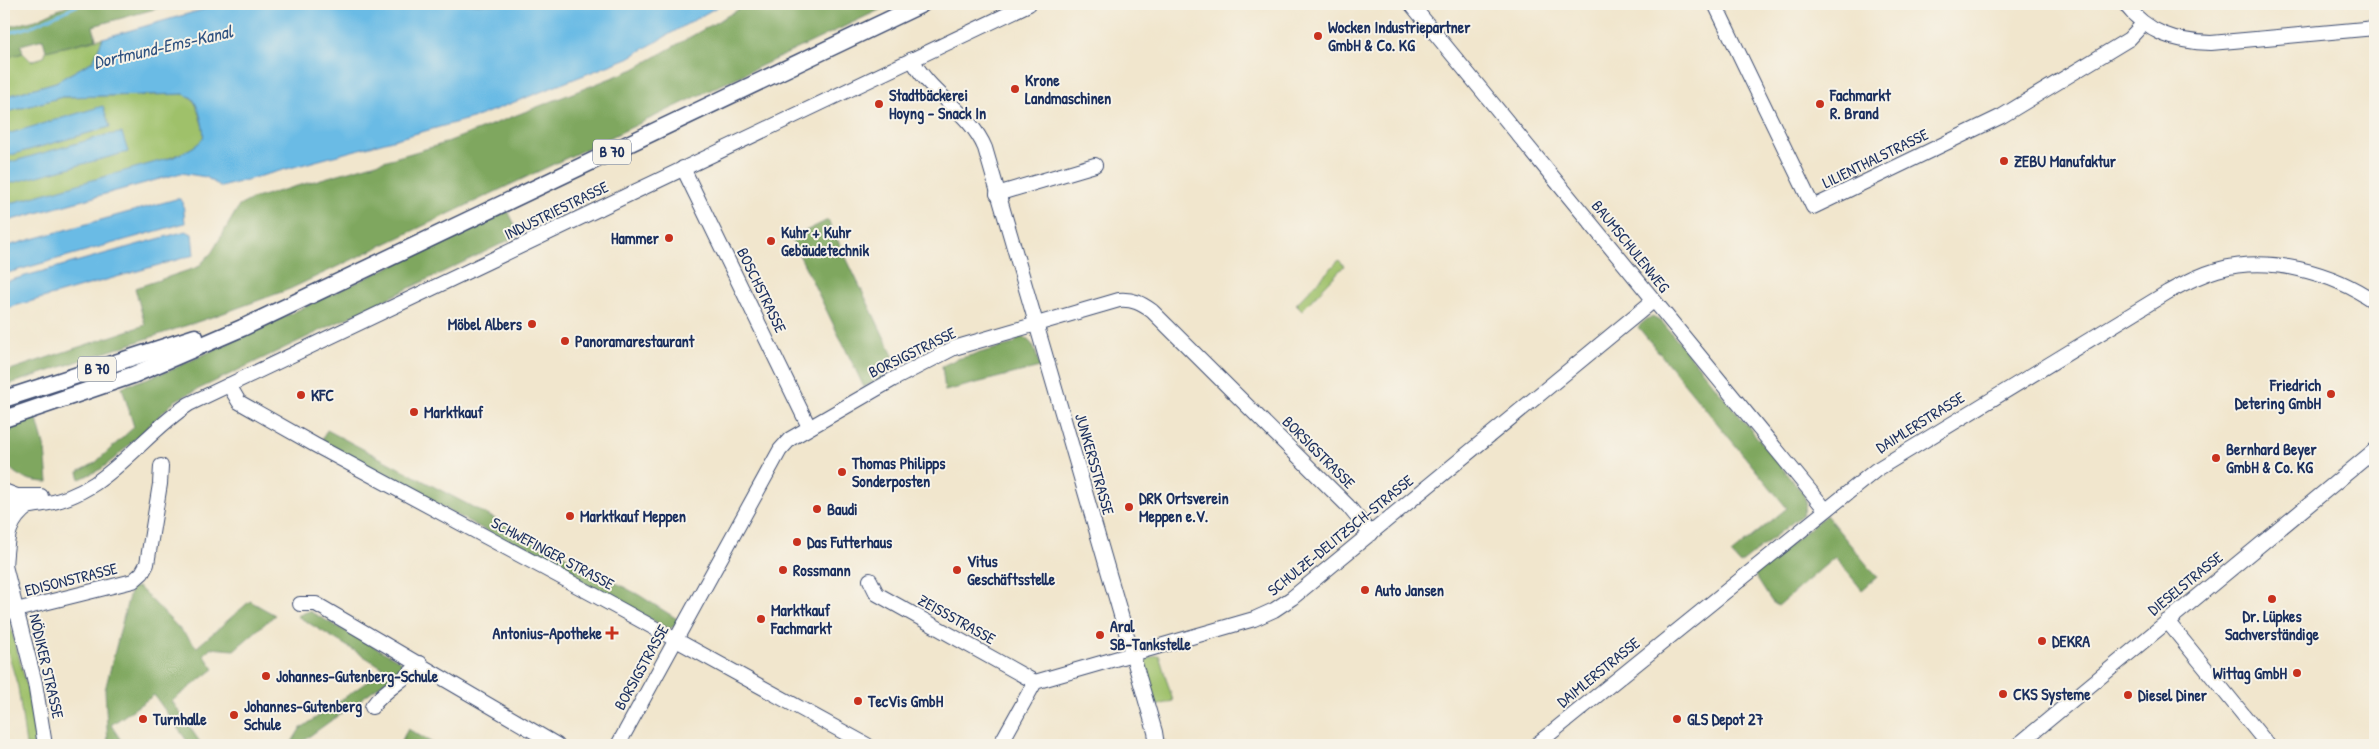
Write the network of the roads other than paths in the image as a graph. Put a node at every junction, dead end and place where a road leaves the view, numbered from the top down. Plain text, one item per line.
1 (922, 4) edge
2 (1029, 4) edge
3 (1411, 4) edge
4 (1715, 4) edge
5 (2125, 4) edge
6 (2143, 24) junction
7 (2375, 28) edge
8 (912, 59) junction
9 (1095, 165) dead end
10 (683, 168) junction
11 (997, 194) junction
12 (302, 300) junction
13 (1653, 301) junction
14 (2375, 302) edge
15 (1036, 323) junction
16 (229, 385) junction
17 (4, 399) edge
18 (4, 418) edge
19 (809, 426) junction
20 (2375, 450) edge
21 (161, 466) dead end
22 (4, 492) edge
23 (27, 502) junction
24 (1825, 509) junction
25 (8, 514) edge
26 (1371, 534) junction
27 (4, 564) edge
28 (870, 580) dead end
29 (300, 604) dead end
30 (10, 612) edge
31 (2167, 621) junction
32 (676, 640) junction
33 (1132, 655) junction
34 (420, 663) junction
35 (1034, 682) junction
36 (372, 707) dead end
37 (45, 745) edge
38 (557, 745) edge
39 (618, 745) edge
40 (867, 745) edge
41 (1000, 745) edge
42 (1157, 745) edge
43 (1536, 745) edge
44 (2018, 745) edge
45 (2268, 745) edge

1 - 12 main road, B 70
2 - 8 street, INDUSTRIESTRASSE
3 - 13 street, BAUMSCHULENWEG
4 - 6 street, LILIENTHALSTRASSE
5 - 6 street
6 - 7 street
8 - 10 street, INDUSTRIESTRASSE
8 - 11 street, JUNKERSSTRASSE
9 - 11 street
10 - 16 street, INDUSTRIESTRASSE
10 - 19 street, BOSCHSTRASSE
11 - 15 street, JUNKERSSTRASSE
12 - 17 main road, B 70
12 - 18 main road, B 70
13 - 24 street, BAUMSCHULENWEG
13 - 26 street, SCHULZE-DELITZSCH-STRASSE
14 - 24 street, DAIMLERSTRASSE
15 - 19 street, BORSIGSTRASSE
15 - 26 street, BORSIGSTRASSE
15 - 33 street, JUNKERSSTRASSE
16 - 23 street, INDUSTRIESTRASSE
16 - 32 street, SCHWEFINGER STRASSE
19 - 32 street, BORSIGSTRASSE
20 - 31 street, DIESELSTRASSE
21 - 30 street, EDISONSTRASSE
22 - 23 street, INDUSTRIESTRASSE
22 - 25 street
23 - 25 street
24 - 43 street, DAIMLERSTRASSE
25 - 27 street, NÖDIKER STRASSE
26 - 33 street, SCHULZE-DELITZSCH-STRASSE
27 - 30 street, NÖDIKER STRASSE
28 - 35 street, ZEISSSTRASSE
29 - 34 street
30 - 37 street, NÖDIKER STRASSE
31 - 44 street, DIESELSTRASSE
31 - 45 street
32 - 39 street, BORSIGSTRASSE
32 - 40 street, SCHWEFINGER STRASSE
33 - 35 street, SCHULZE-DELITZSCH-STRASSE
33 - 42 street, JUNKERSSTRASSE
34 - 36 street
34 - 38 street
35 - 41 street

